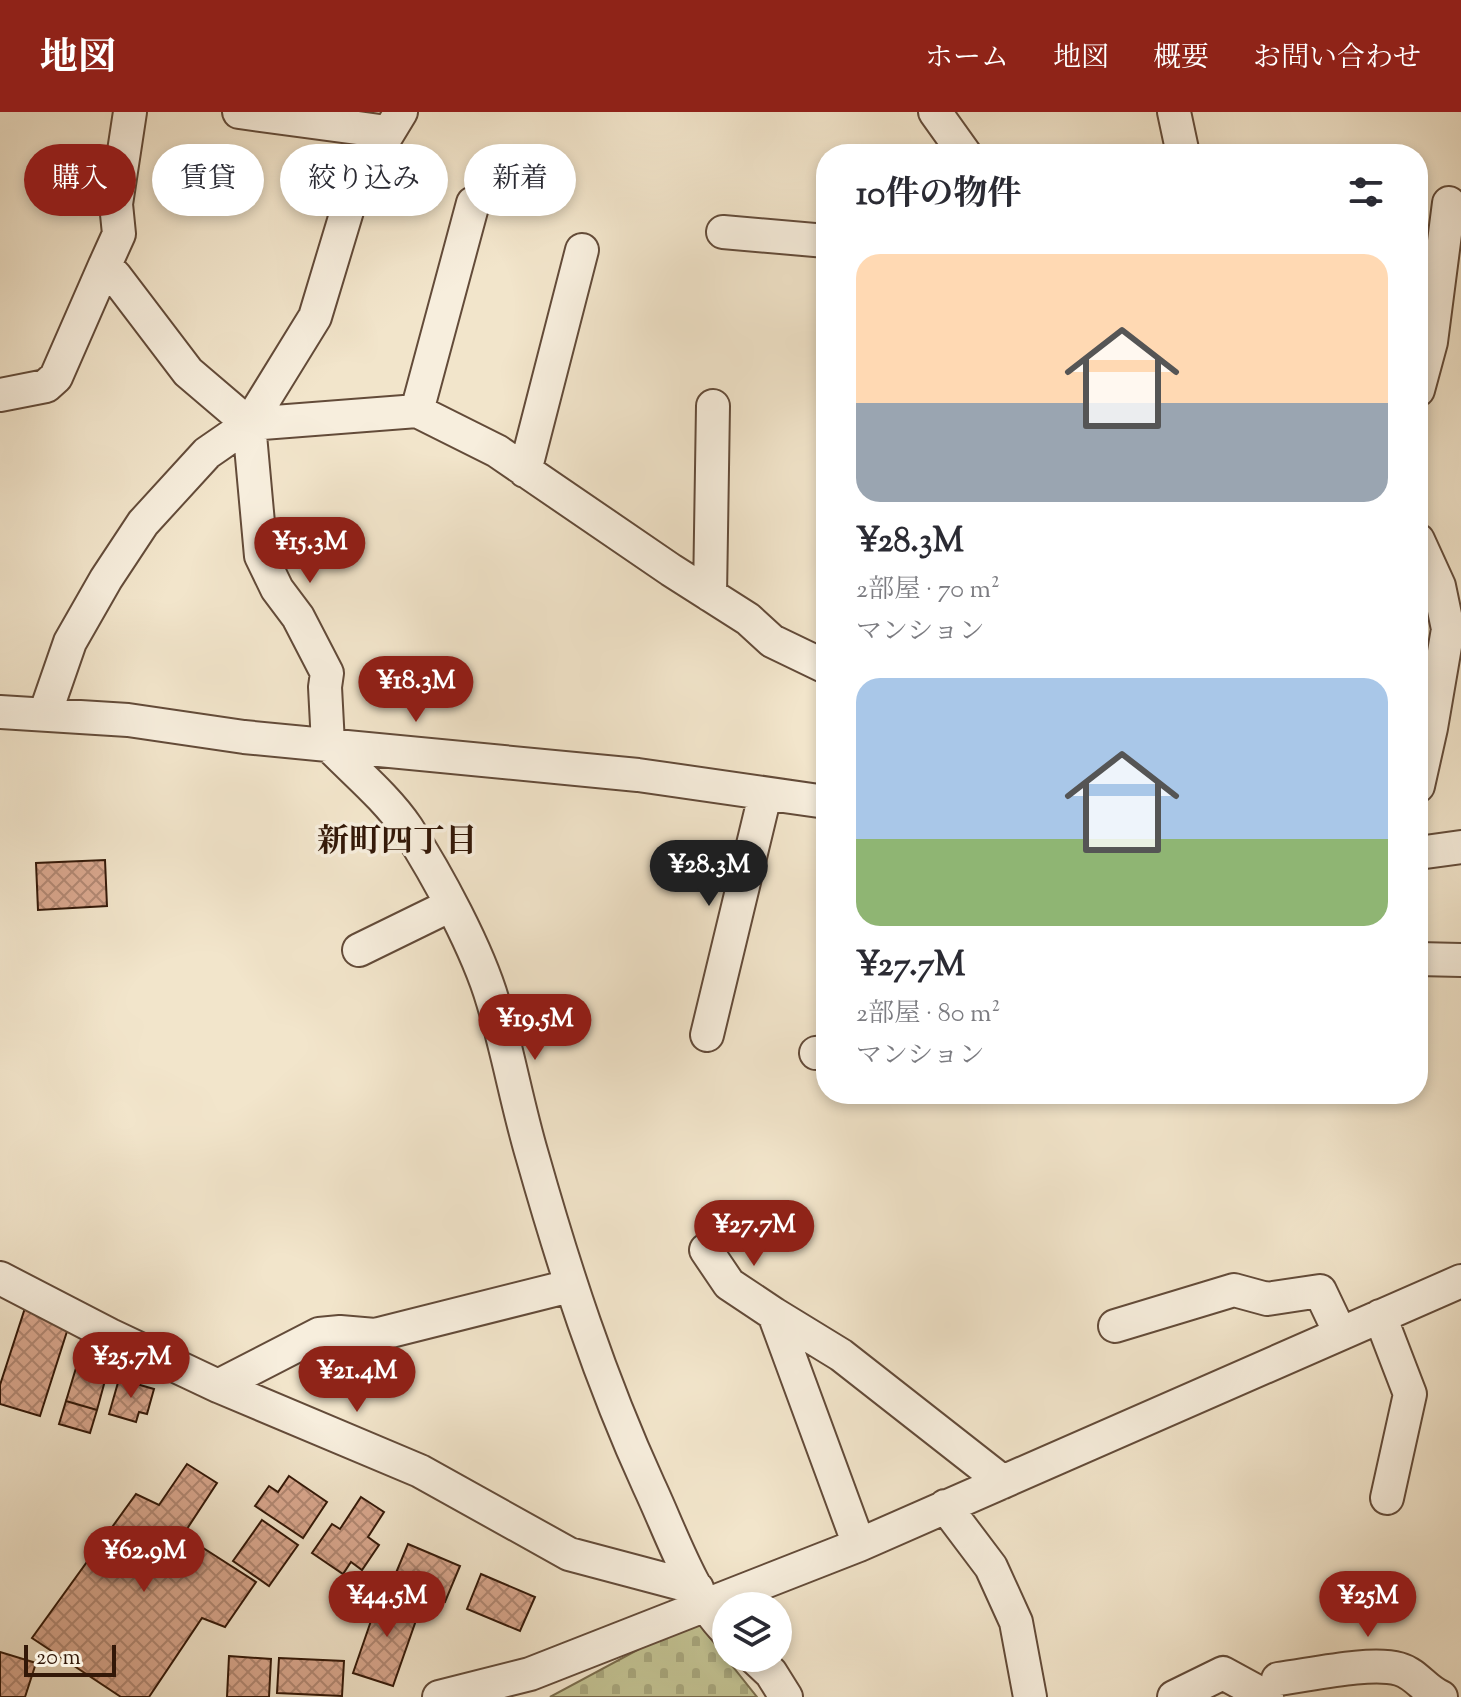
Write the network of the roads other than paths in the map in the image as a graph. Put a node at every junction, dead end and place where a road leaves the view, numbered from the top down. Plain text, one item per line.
1 (130, 112) edge
2 (239, 112) edge
3 (935, 112) edge
4 (1174, 112) edge
5 (318, 116) edge
6 (394, 122) edge
7 (958, 144) edge
8 (1181, 144) edge
9 (1449, 203) dead end
10 (470, 216) edge
11 (723, 232) dead end
12 (816, 240) edge
13 (582, 250) dead end
14 (105, 265) junction
15 (1428, 353) edge
16 (0, 395) edge
17 (713, 406) dead end
18 (417, 411) junction
19 (249, 424) junction
20 (525, 471) junction
21 (1428, 562) edge
22 (710, 595) junction
23 (816, 662) edge
24 (0, 712) edge
25 (45, 714) junction
26 (1428, 741) edge
27 (328, 744) junction
28 (765, 795) junction
29 (816, 801) edge
30 (1461, 847) edge
31 (1428, 852) edge
32 (451, 905) junction
33 (359, 950) dead end
34 (1428, 959) edge
35 (1461, 960) edge
36 (707, 1035) dead end
37 (706, 1250) dead end
38 (0, 1278) edge
39 (1461, 1281) edge
40 (570, 1286) junction
41 (774, 1314) junction
42 (1380, 1316) junction
43 (1115, 1326) dead end
44 (1340, 1333) junction
45 (218, 1386) junction
46 (1003, 1482) junction
47 (1387, 1498) dead end
48 (945, 1506) junction
49 (859, 1545) junction
50 (702, 1596) junction
51 (712, 1610) edge
52 (770, 1672) edge
53 (1272, 1688) edge
54 (439, 1697) edge
55 (786, 1697) edge
56 (1030, 1697) edge
57 (1174, 1697) edge
58 (1441, 1697) edge

1 - 14 street
2 - 5 street
3 - 7 street
4 - 8 street
5 - 6 street
6 - 19 street
9 - 15 street
10 - 18 street
11 - 12 street
13 - 20 street
14 - 16 street
14 - 19 street
17 - 22 street
18 - 19 street
18 - 20 street
19 - 25 street
19 - 27 street
20 - 22 street
21 - 26 street
22 - 23 street
24 - 25 street
25 - 27 street
27 - 28 street
27 - 32 street
28 - 29 street
28 - 36 street
30 - 31 street
32 - 33 street
32 - 40 street
34 - 35 street
37 - 41 street
38 - 45 street
39 - 42 street
40 - 45 street
40 - 50 street
41 - 46 street
41 - 49 street
42 - 44 street
42 - 47 street
43 - 44 street
44 - 46 street
45 - 50 street
46 - 48 street
48 - 49 street
48 - 56 street
49 - 50 street
50 - 51 street
50 - 54 street
52 - 55 street
53 - 57 street
53 - 58 street

